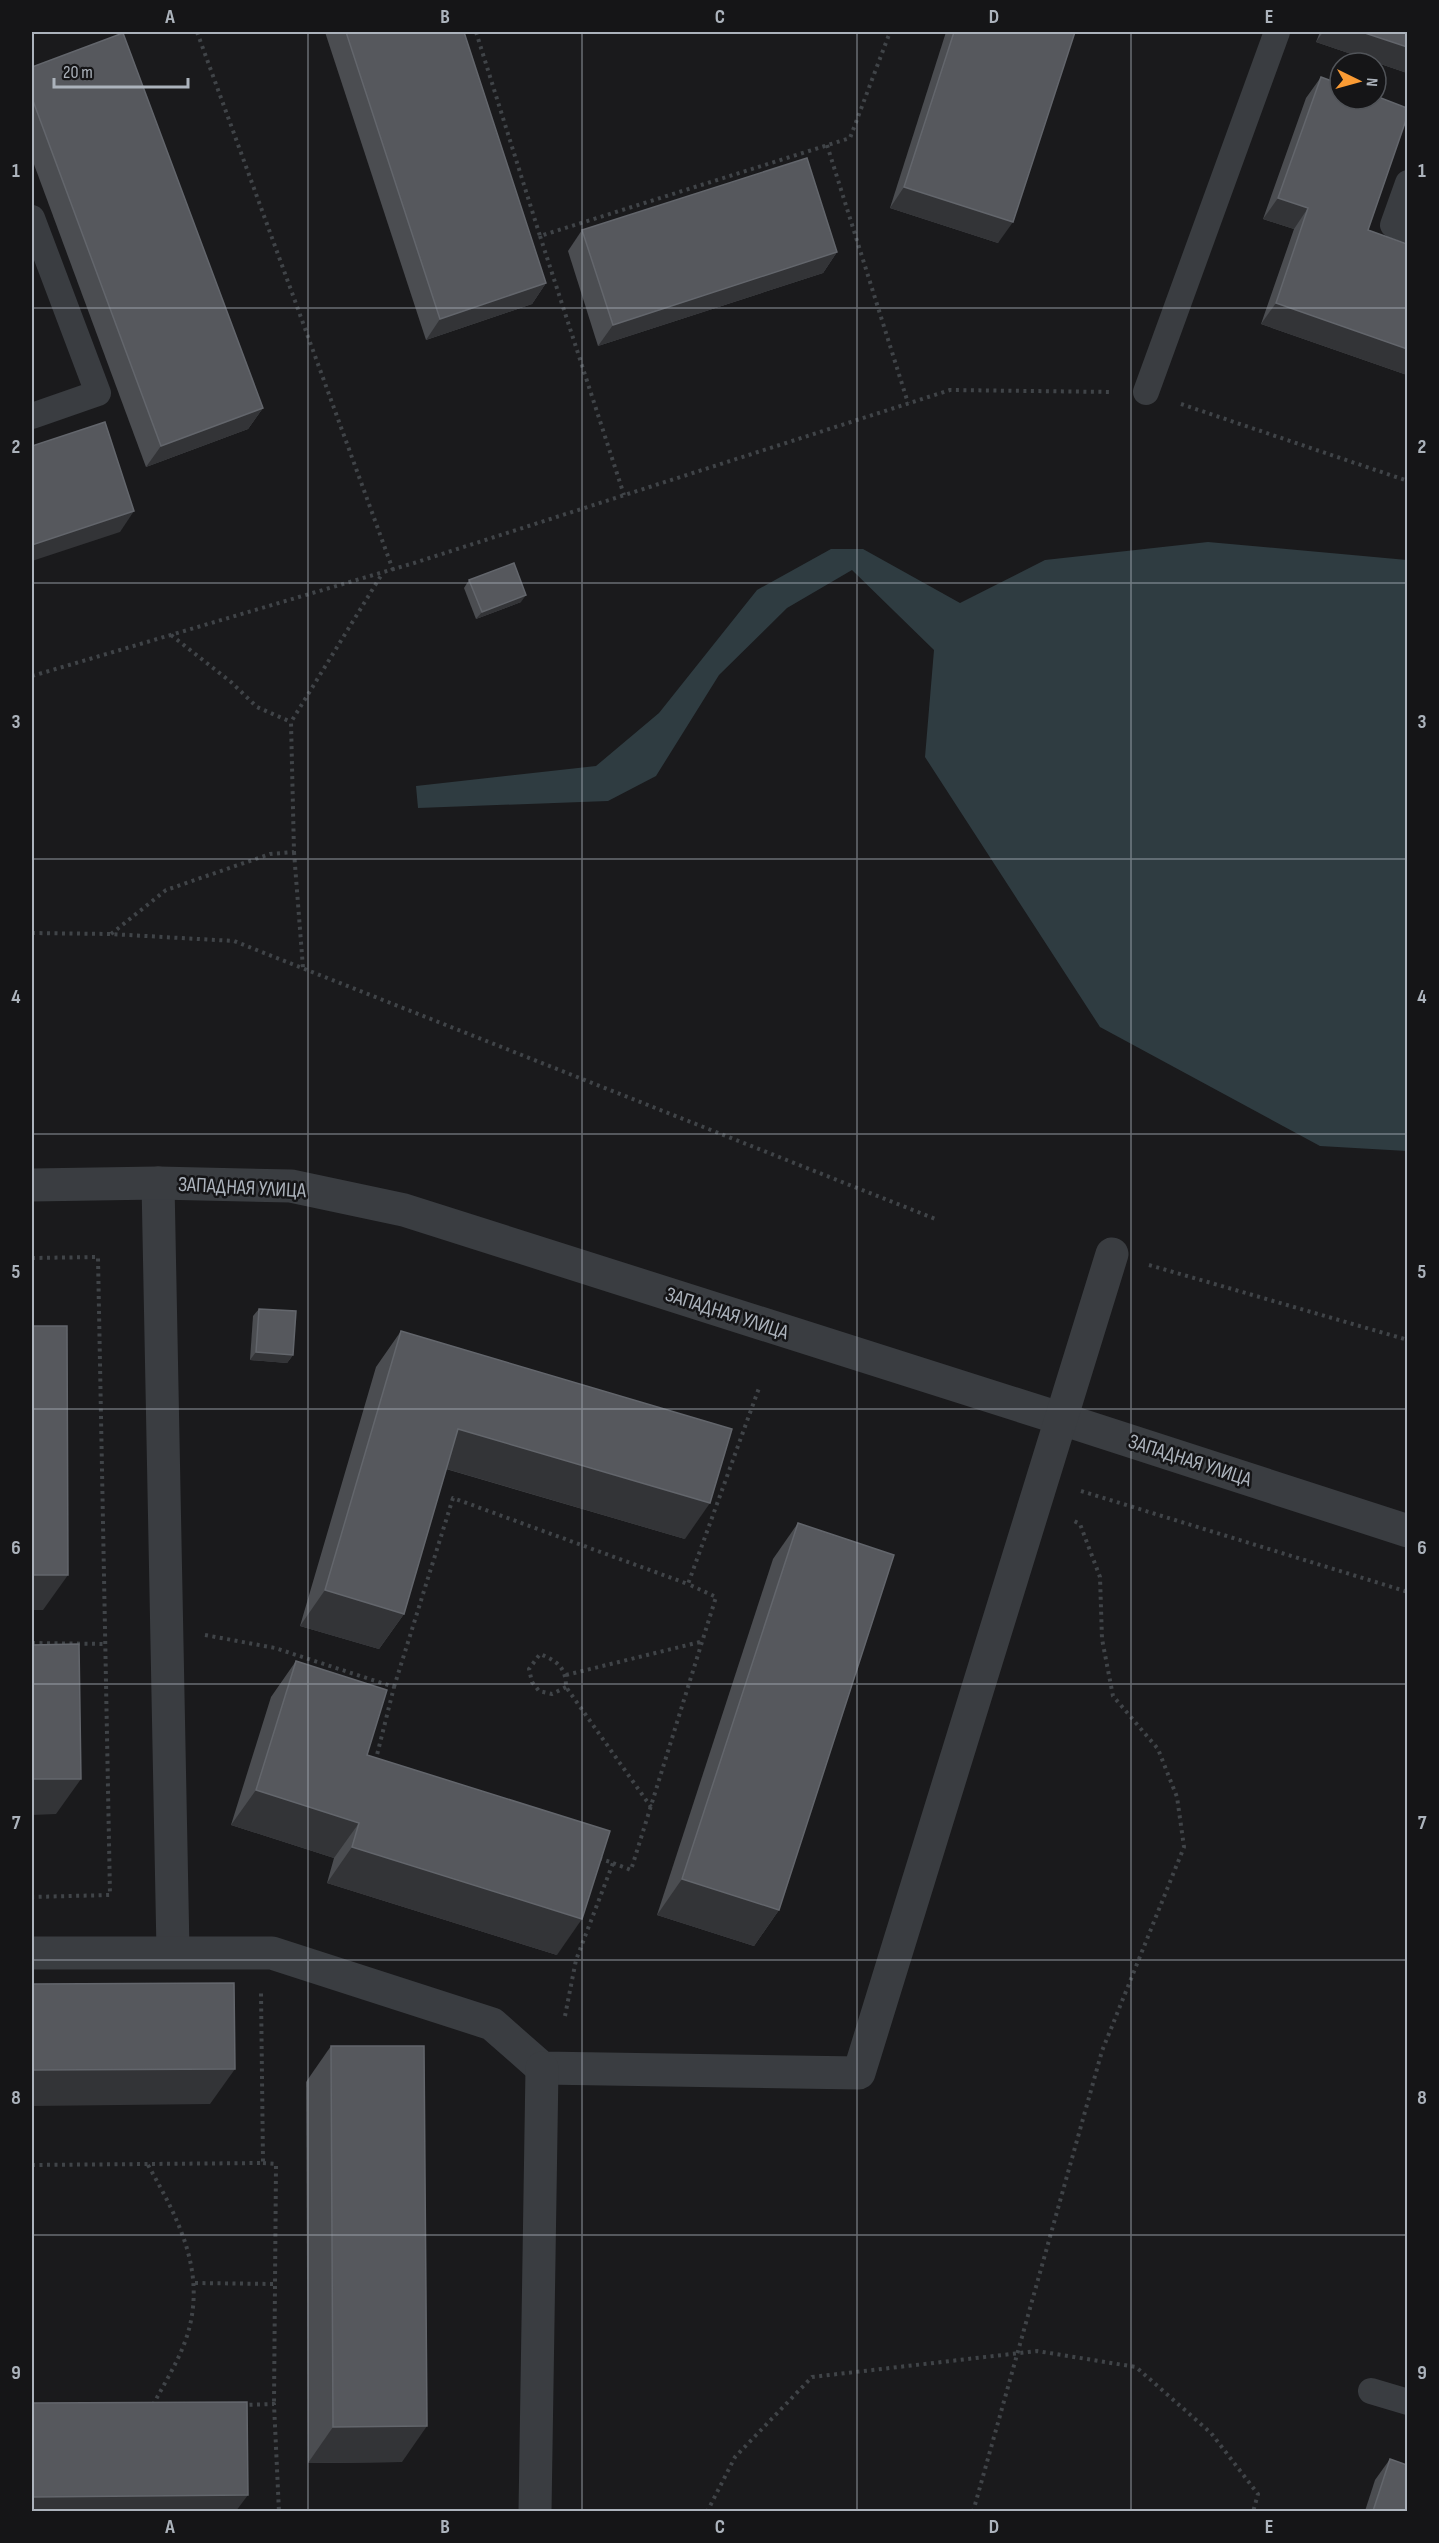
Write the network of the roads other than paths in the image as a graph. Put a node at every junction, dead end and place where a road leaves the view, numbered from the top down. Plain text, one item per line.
1 (1277, 32) edge
2 (1407, 183) edge
3 (32, 218) edge
4 (1407, 230) edge
5 (1146, 392) road end
6 (32, 416) edge
7 (158, 1183) junction
8 (32, 1185) edge
9 (1112, 1254) road end
10 (1059, 1418) junction
11 (1407, 1531) edge
12 (172, 1951) junction
13 (32, 1953) edge
14 (542, 2068) junction
15 (1371, 2391) dead end
16 (1407, 2402) edge
17 (535, 2511) edge

1 - 5 lane
2 - 4 lane
3 - 6 lane
7 - 8 street, ЗАПАДНАЯ УЛИЦА
7 - 10 street, ЗАПАДНАЯ УЛИЦА
7 - 12 street
9 - 10 street
10 - 11 street, ЗАПАДНАЯ УЛИЦА
10 - 14 street
12 - 13 street
12 - 14 street
14 - 17 street
15 - 16 lane

